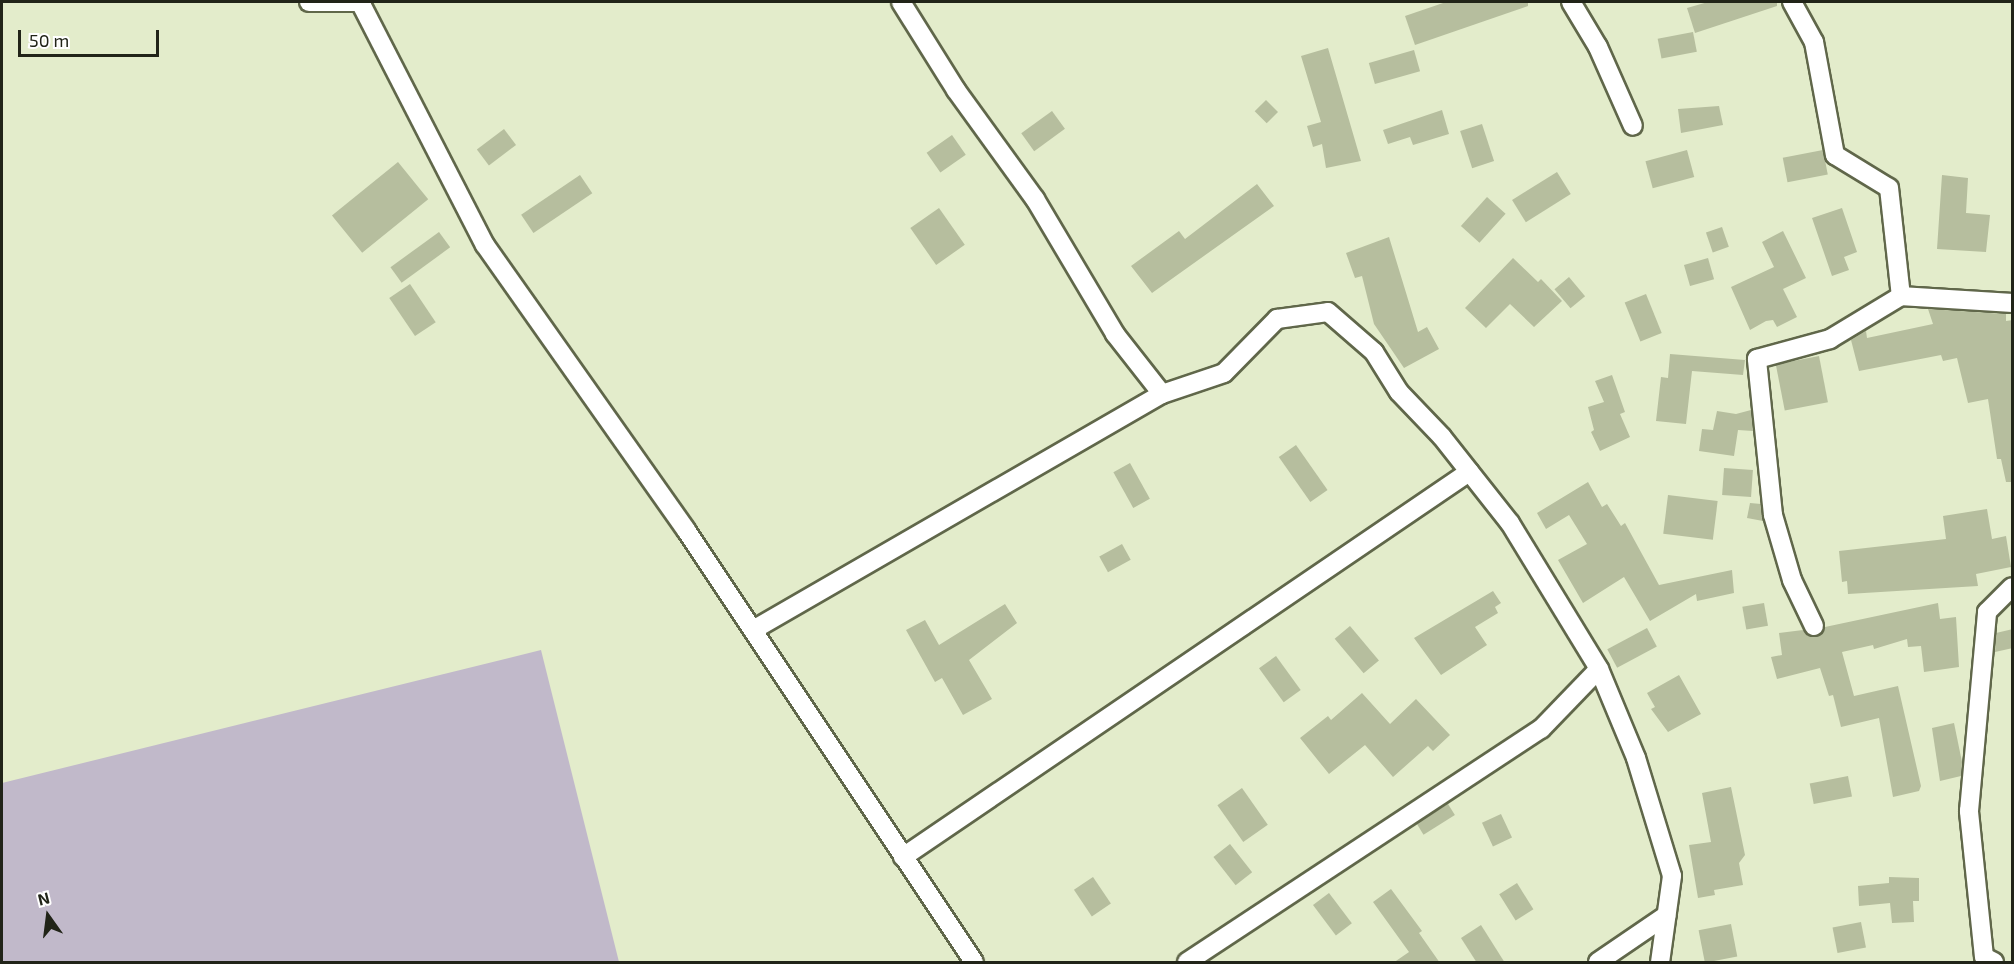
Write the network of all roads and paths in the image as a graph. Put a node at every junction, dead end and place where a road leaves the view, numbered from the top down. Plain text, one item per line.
1 (309, 2) edge
2 (361, 2) edge
3 (901, 2) edge
4 (1571, 2) edge
5 (1792, 2) edge
6 (1634, 126) dead end
7 (1901, 296) junction
8 (2013, 303) edge
9 (1162, 394) junction
10 (1469, 472) junction
11 (2013, 586) edge
12 (1814, 626) dead end
13 (753, 630) junction
14 (1599, 669) junction
15 (903, 857) junction
16 (1667, 915) junction
17 (974, 963) edge
18 (1187, 963) edge
19 (1598, 963) edge
20 (1660, 963) edge
21 (1994, 963) edge

1 - 2 street
2 - 13 street
3 - 9 street
4 - 6 street
5 - 7 street
7 - 8 street
7 - 12 street
9 - 10 street
9 - 13 street
10 - 14 street
10 - 15 street
11 - 21 street
13 - 15 street
14 - 16 street
14 - 18 street
15 - 17 street
16 - 19 street
16 - 20 street

